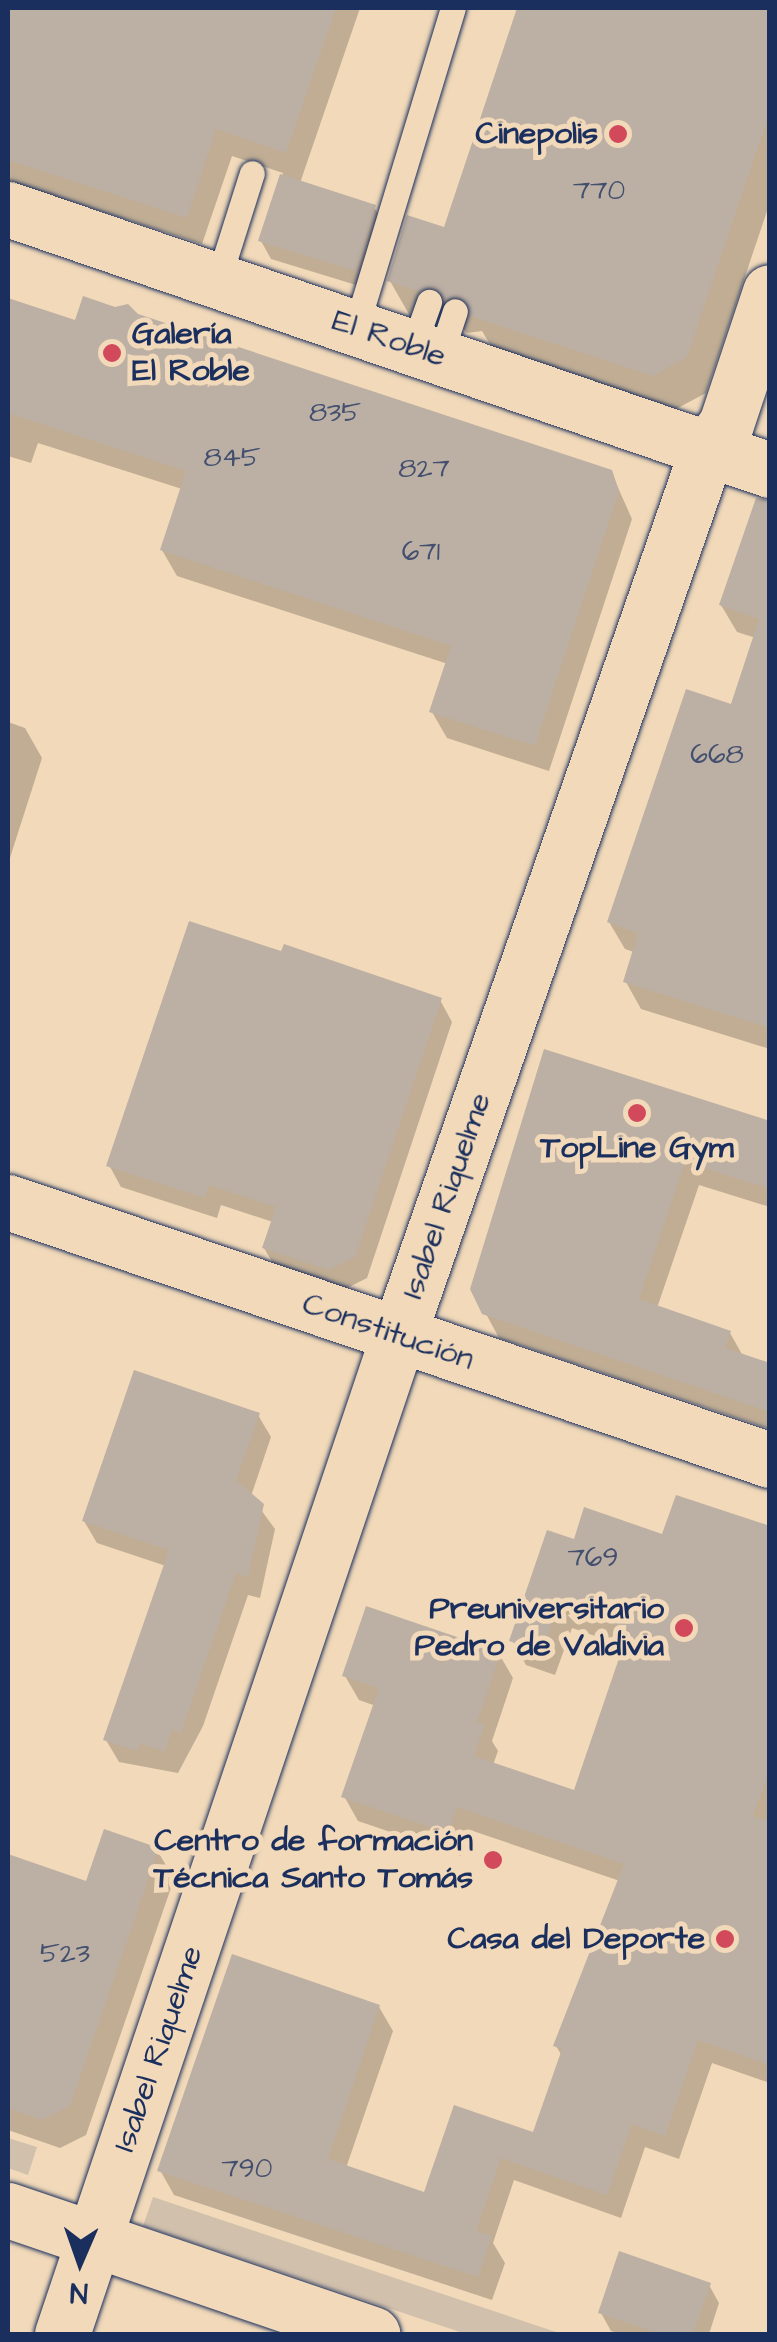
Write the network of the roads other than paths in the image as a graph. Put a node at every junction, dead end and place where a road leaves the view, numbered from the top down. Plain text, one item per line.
1 (453, 8) edge
2 (252, 173) dead end
3 (8, 209) edge
4 (218, 280) junction
5 (770, 292) edge
6 (356, 327) junction
7 (770, 372) edge
8 (716, 437) junction
9 (770, 470) edge
10 (8, 1202) edge
11 (398, 1336) junction
12 (770, 1460) edge
13 (8, 2210) edge
14 (94, 2239) junction
15 (62, 2334) edge
16 (372, 2334) edge

1 - 6 lane
2 - 4 lane
3 - 4 street, El Roble
4 - 6 street, El Roble
5 - 8 street, Isabel Riquelme
6 - 8 street, El Roble
7 - 8 lane
8 - 9 street, El Roble
8 - 11 street, Isabel Riquelme
10 - 11 street, Constitución
11 - 12 street, Constitución
11 - 14 street, Isabel Riquelme
13 - 14 street
14 - 15 street, Isabel Riquelme
14 - 16 street

